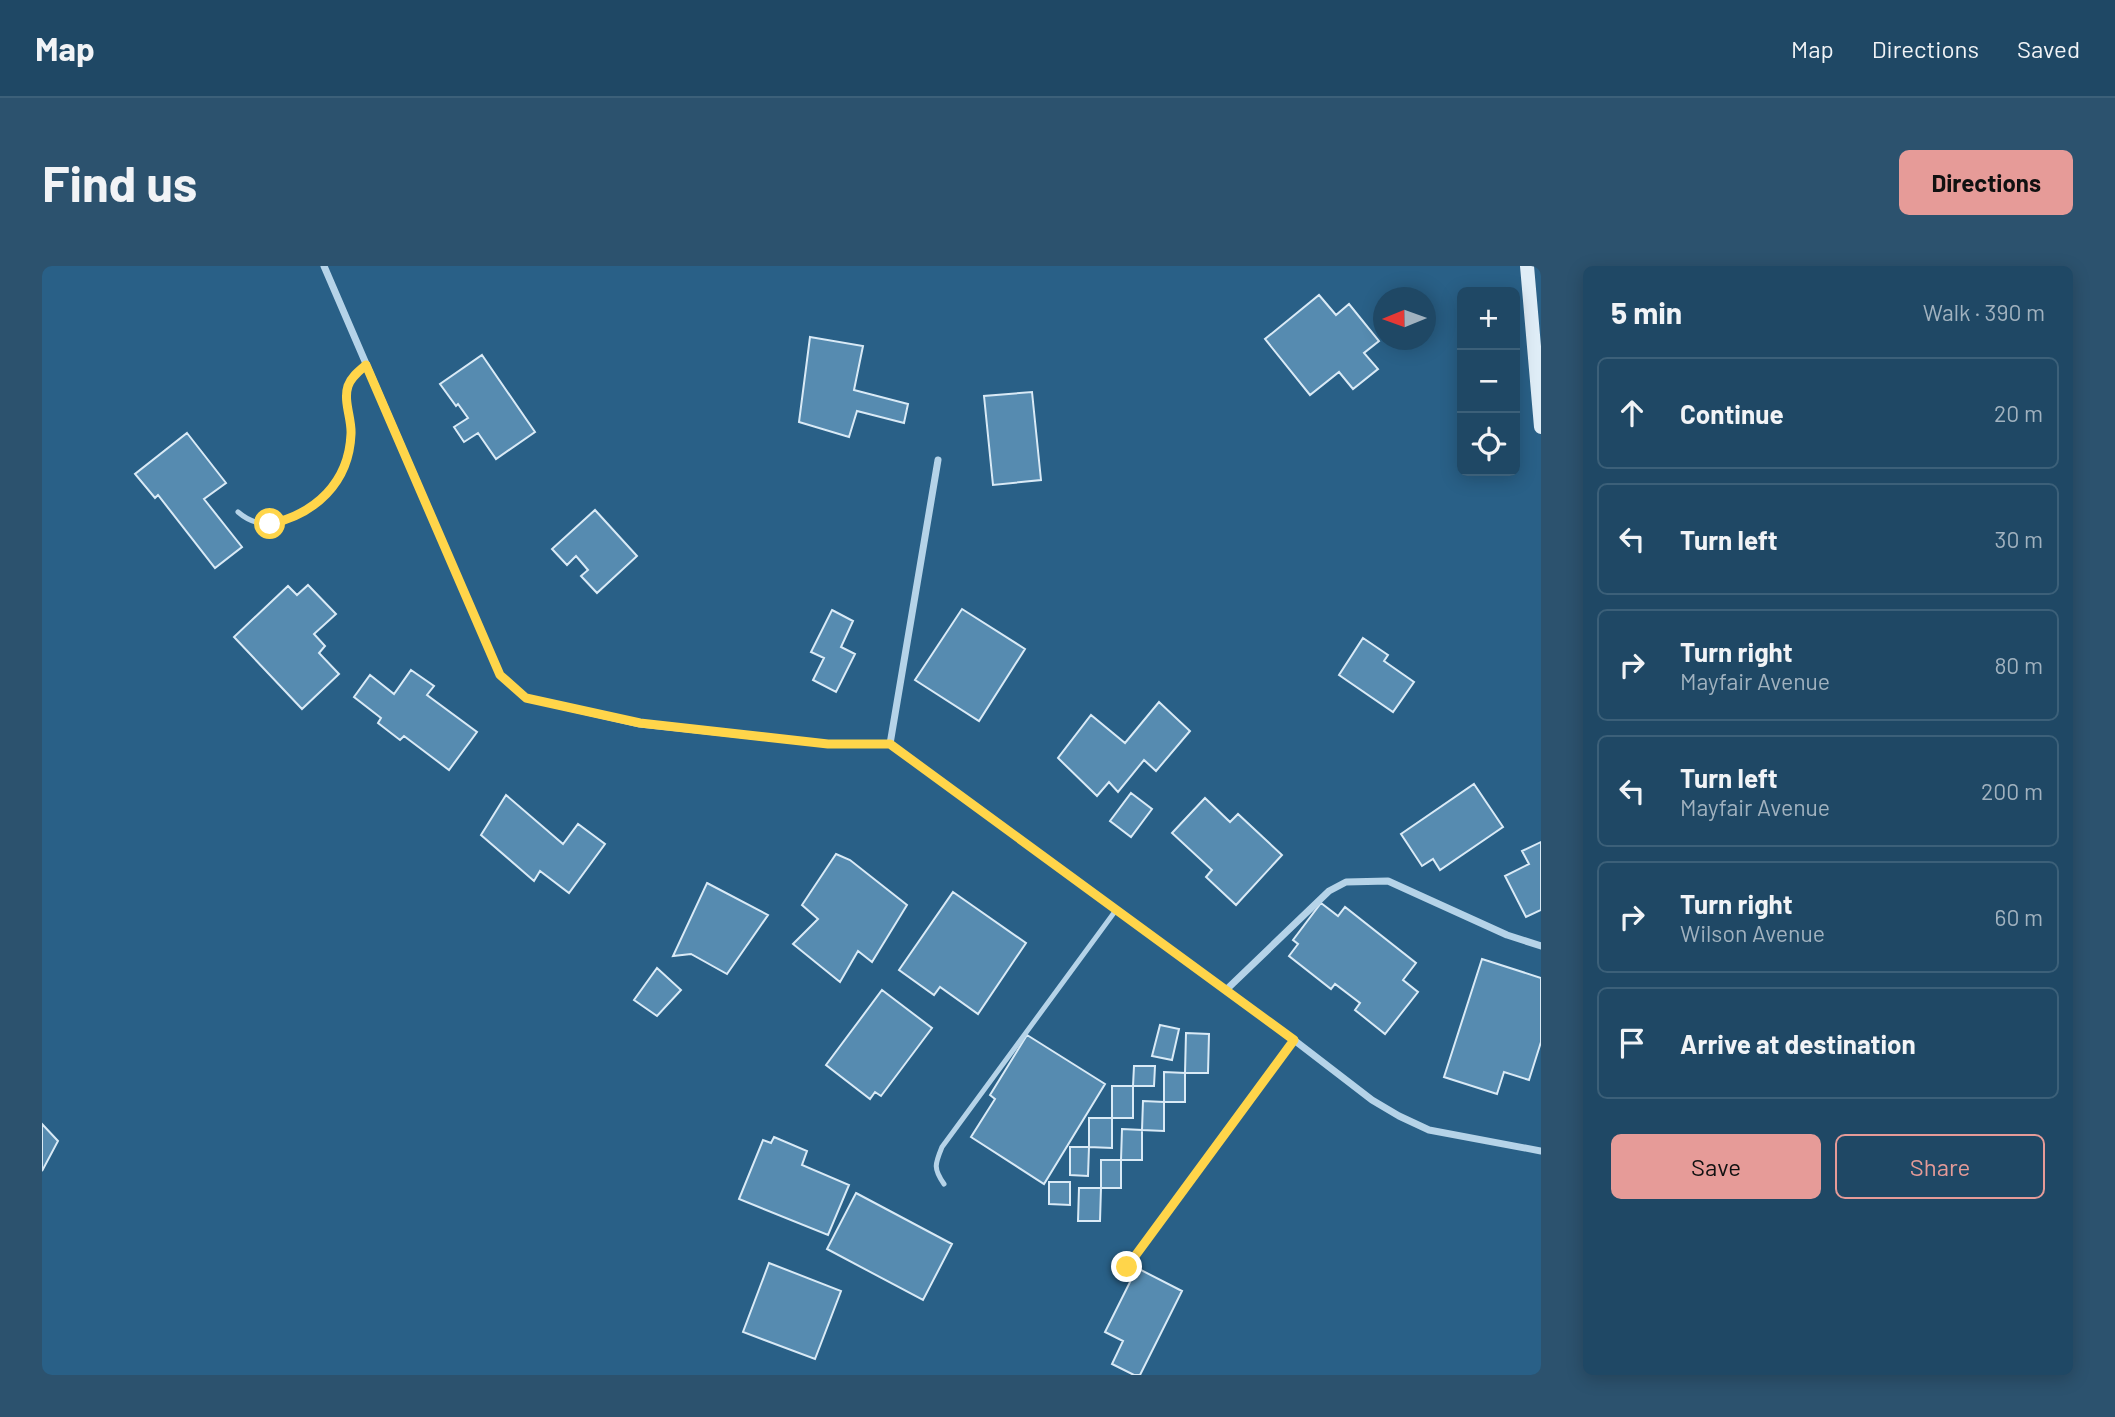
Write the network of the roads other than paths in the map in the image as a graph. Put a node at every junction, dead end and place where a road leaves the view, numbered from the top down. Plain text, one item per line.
1 (324, 266) edge
2 (1527, 266) edge
3 (1537, 335) edge
4 (366, 365) junction
5 (1541, 427) edge
6 (939, 460) dead end
7 (238, 512) dead end
8 (890, 744) junction
9 (1116, 909) junction
10 (1541, 946) edge
11 (1226, 990) junction
12 (1294, 1040) junction
13 (1541, 1151) edge
14 (944, 1184) dead end
15 (1127, 1267) dead end

1 - 4 street
2 - 3 main road
3 - 5 main road
4 - 7 lane
4 - 8 street
6 - 8 street
8 - 9 street
9 - 11 street
9 - 14 lane
10 - 11 street
11 - 12 street
12 - 13 street
12 - 15 street

